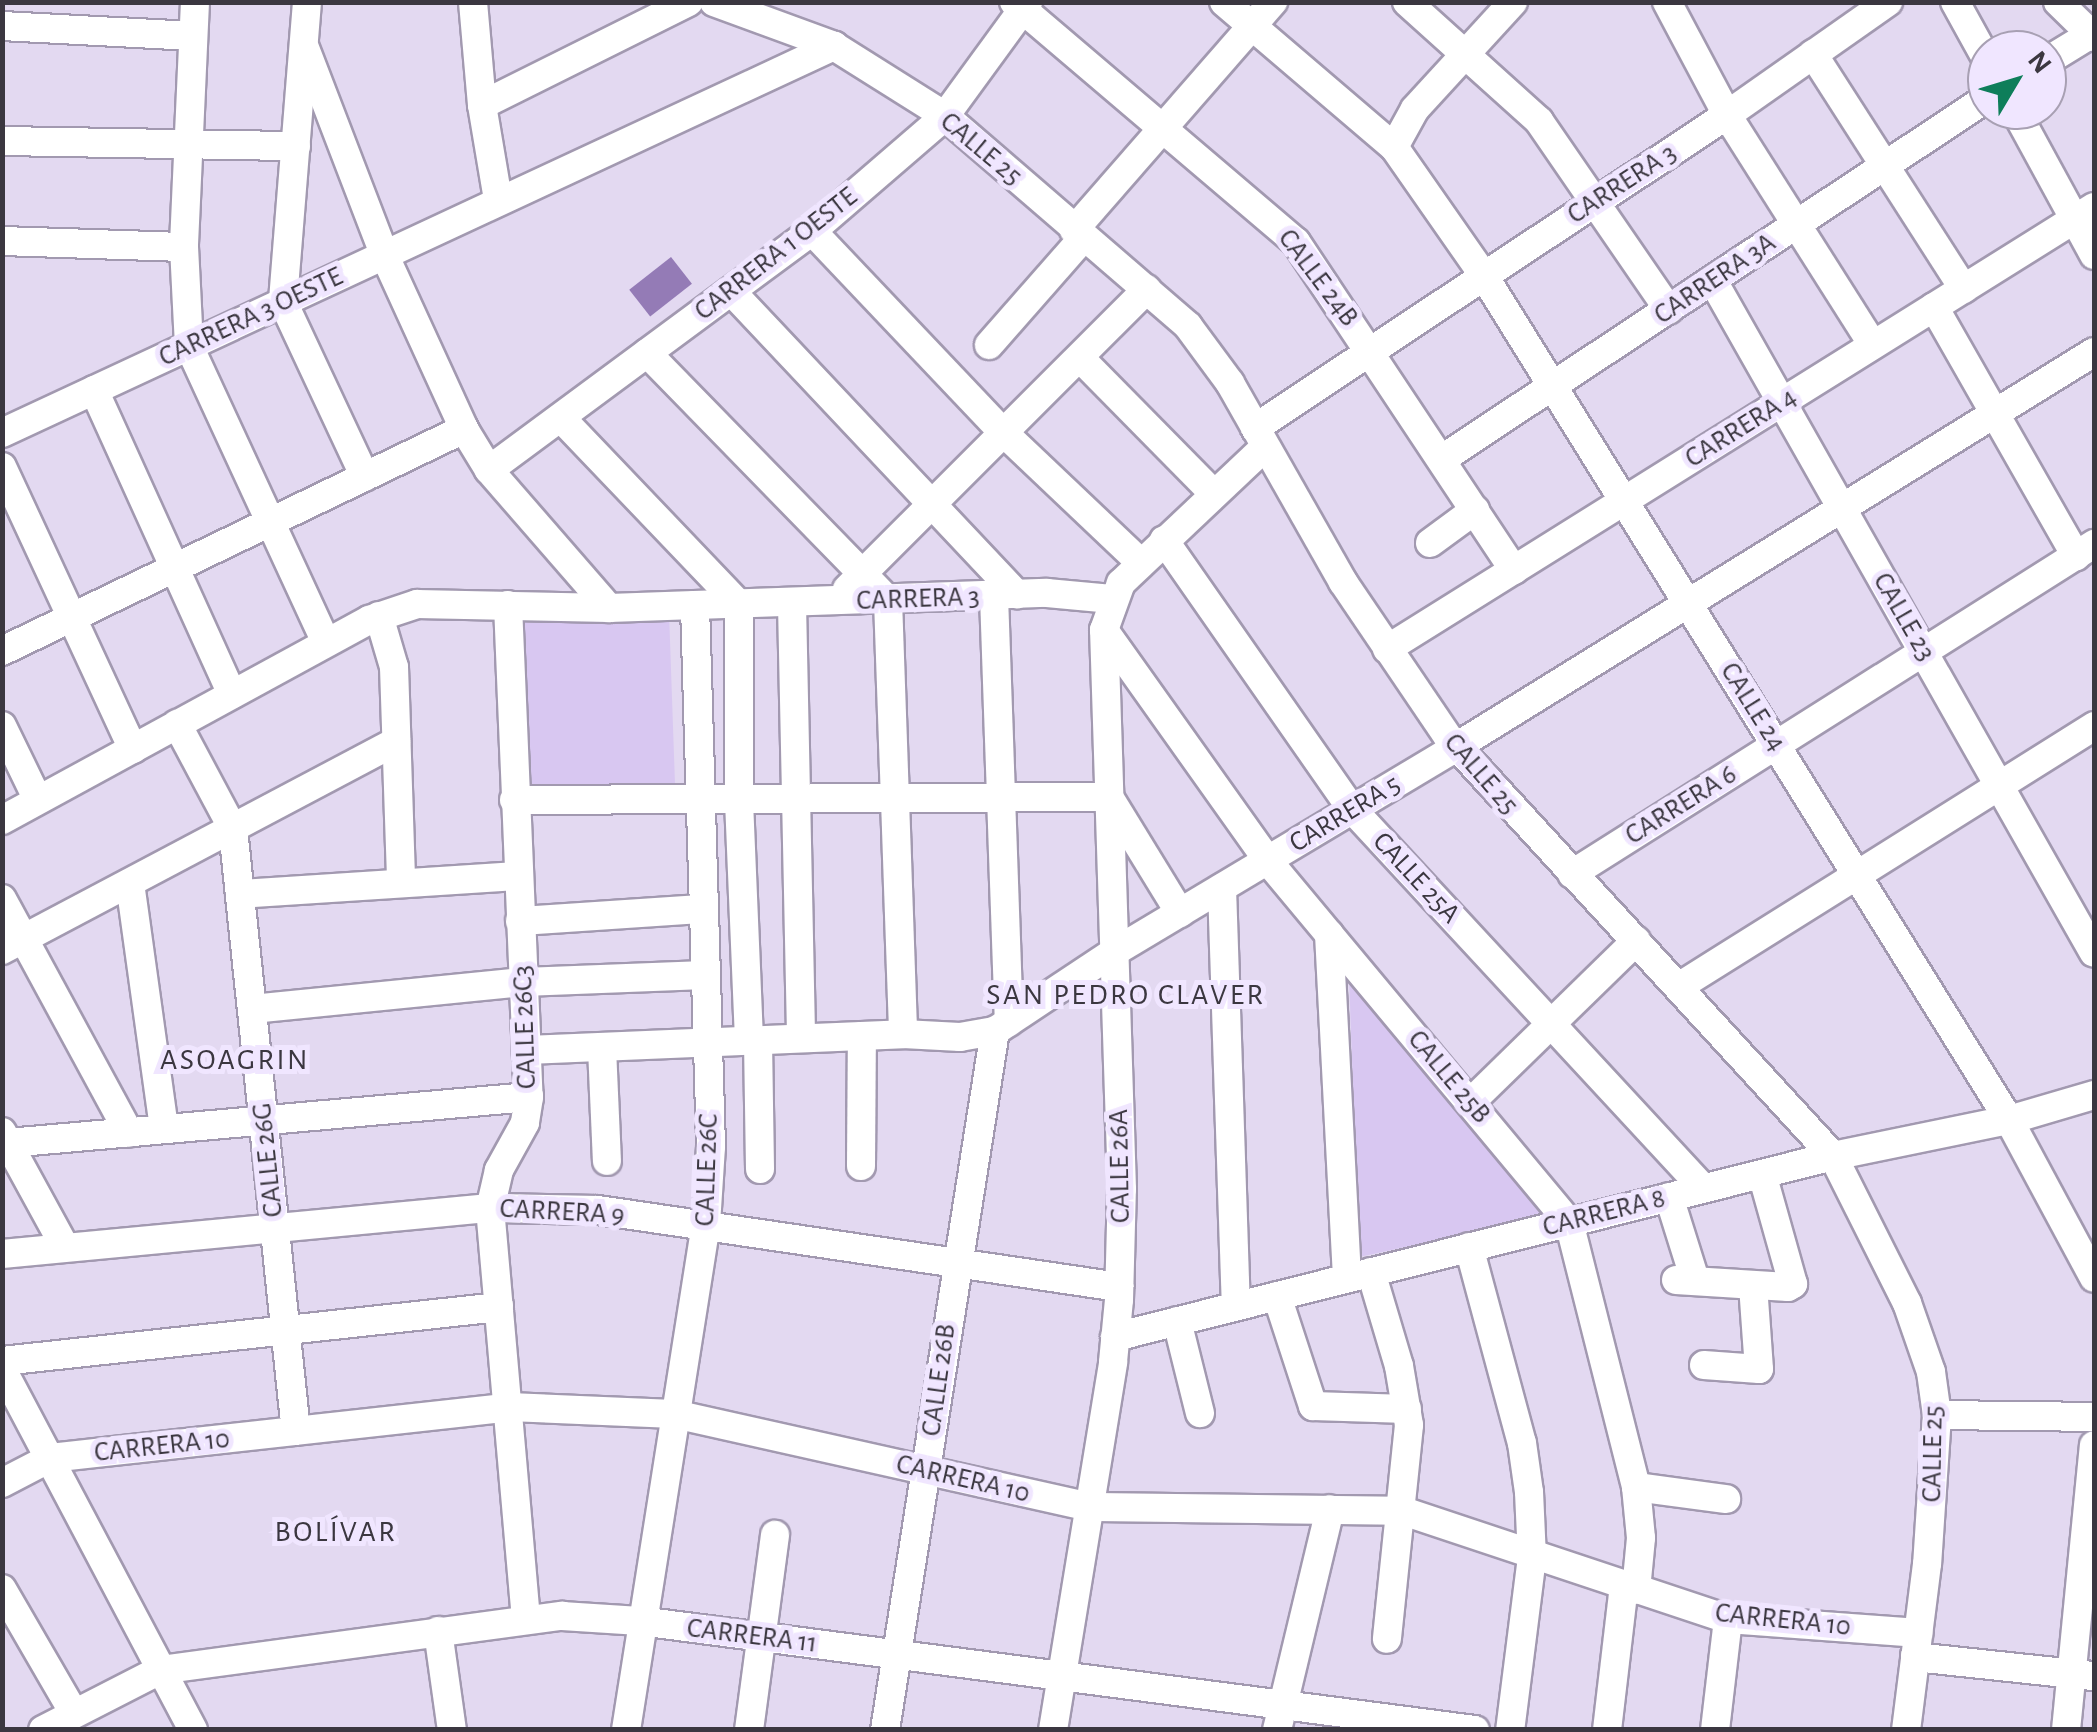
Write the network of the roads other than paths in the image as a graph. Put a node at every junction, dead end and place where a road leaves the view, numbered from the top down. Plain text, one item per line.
1 (195, 2) edge
2 (306, 2) edge
3 (473, 2) edge
4 (689, 2) edge
5 (714, 2) edge
6 (1224, 2) edge
7 (1273, 2) edge
8 (1407, 2) edge
9 (1513, 2) edge
10 (1668, 2) edge
11 (1888, 2) edge
12 (1955, 2) edge
13 (2058, 2) edge
14 (1022, 5) edge
15 (2, 26) edge
16 (1252, 26) junction
17 (1970, 30) edge
18 (2093, 35) edge
19 (193, 36) junction
20 (834, 46) junction
21 (305, 48) junction
22 (2067, 50) edge
23 (1467, 54) junction
24 (1813, 54) junction
25 (482, 105) junction
26 (1967, 111) edge
27 (1728, 115) junction
28 (945, 116) junction
29 (1160, 128) junction
30 (2028, 130) edge
31 (2, 141) edge
32 (188, 142) junction
33 (296, 146) junction
34 (1394, 147) junction
35 (1884, 164) junction
36 (498, 200) junction
37 (1596, 201) junction
38 (2084, 213) edge
39 (1796, 226) junction
40 (812, 231) junction
41 (1079, 234) junction
42 (2, 240) edge
43 (184, 246) junction
44 (384, 254) junction
45 (2094, 256) edge
46 (1484, 276) junction
47 (1713, 281) junction
48 (1146, 289) junction
49 (1964, 289) junction
50 (731, 290) junction
51 (283, 302) junction
52 (1934, 307) junction
53 (1668, 310) junction
54 (989, 344) dead end
55 (189, 346) junction
56 (1873, 346) junction
57 (1370, 348) junction
58 (2094, 352) edge
59 (647, 353) junction
60 (1080, 358) junction
61 (1553, 387) junction
62 (94, 390) junction
63 (1782, 402) junction
64 (1995, 413) junction
65 (561, 418) junction
66 (464, 430) junction
67 (2, 433) edge
68 (1004, 433) junction
69 (1260, 437) junction
70 (1442, 459) junction
71 (2, 467) edge
72 (489, 470) junction
73 (365, 477) junction
74 (1214, 494) junction
75 (1624, 501) junction
76 (932, 505) junction
77 (1842, 508) junction
78 (1475, 510) junction
79 (270, 524) junction
80 (1164, 540) junction
81 (1430, 543) dead end
82 (2085, 550) edge
83 (1140, 562) junction
84 (1514, 570) junction
85 (175, 572) junction
86 (860, 576) junction
87 (1006, 595) junction
88 (1112, 599) junction
89 (888, 600) junction
90 (832, 602) junction
91 (1688, 603) junction
92 (739, 604) junction
93 (792, 604) junction
94 (508, 605) junction
95 (695, 605) junction
96 (609, 608) junction
97 (379, 616) junction
98 (73, 618) junction
99 (1104, 630) junction
100 (326, 642) junction
101 (1387, 649) junction
102 (2, 651) edge
103 (1924, 652) junction
104 (232, 694) junction
105 (177, 724) junction
106 (2, 726) edge
107 (2094, 726) edge
108 (396, 741) junction
109 (1777, 745) junction
110 (1456, 747) junction
111 (133, 748) junction
112 (1999, 785) junction
113 (998, 797) junction
114 (1110, 798) junction
115 (896, 799) junction
116 (38, 800) junction
117 (514, 800) junction
118 (796, 801) junction
119 (698, 802) junction
120 (739, 802) junction
121 (1352, 809) junction
122 (2, 820) edge
123 (233, 829) junction
124 (1268, 861) junction
125 (1858, 872) junction
126 (1572, 874) junction
127 (518, 876) junction
128 (130, 883) junction
129 (401, 883) junction
130 (1222, 888) junction
131 (240, 894) junction
132 (2, 899) edge
133 (2082, 903) edge
134 (702, 910) junction
135 (1180, 913) junction
136 (520, 921) junction
137 (1330, 934) junction
138 (1636, 940) junction
139 (13, 944) edge
140 (1114, 952) junction
141 (2094, 953) edge
142 (705, 975) junction
143 (523, 982) junction
144 (1680, 986) junction
145 (252, 1009) junction
146 (1551, 1022) junction
147 (1002, 1026) junction
148 (903, 1034) junction
149 (862, 1036) junction
150 (801, 1038) junction
151 (754, 1041) junction
152 (708, 1044) junction
153 (602, 1048) junction
154 (526, 1050) junction
155 (2094, 1095) edge
156 (529, 1097) junction
157 (1471, 1102) junction
158 (264, 1120) junction
159 (2009, 1120) junction
160 (164, 1129) junction
161 (129, 1132) junction
162 (6, 1138) edge
163 (1833, 1156) junction
164 (607, 1161) dead end
165 (861, 1166) dead end
166 (760, 1169) dead end
167 (1762, 1174) junction
168 (1703, 1188) junction
169 (1669, 1197) junction
170 (490, 1208) junction
171 (1569, 1222) junction
172 (706, 1224) junction
173 (274, 1225) junction
174 (64, 1247) junction
175 (1469, 1248) junction
176 (2, 1254) edge
177 (957, 1263) junction
178 (1359, 1275) junction
179 (2094, 1278) edge
180 (1752, 1286) junction
181 (1119, 1287) junction
182 (1277, 1296) junction
183 (1236, 1306) junction
184 (499, 1307) junction
185 (1177, 1321) junction
186 (286, 1330) junction
187 (1115, 1337) junction
188 (2, 1361) edge
189 (1704, 1365) dead end
190 (2, 1370) edge
191 (509, 1407) junction
192 (1407, 1409) junction
193 (1200, 1413) dead end
194 (674, 1414) junction
195 (1937, 1415) junction
196 (2094, 1418) edge
197 (296, 1431) junction
198 (2094, 1446) edge
199 (50, 1458) junction
200 (926, 1470) junction
201 (2, 1483) edge
202 (1636, 1487) junction
203 (1726, 1498) dead end
204 (1089, 1507) junction
205 (1330, 1509) junction
206 (1403, 1511) junction
207 (775, 1536) dead end
208 (1532, 1556) junction
209 (1630, 1588) junction
210 (2, 1590) edge
211 (526, 1618) junction
212 (1728, 1618) junction
213 (640, 1622) junction
214 (438, 1631) junction
215 (760, 1638) junction
216 (1387, 1639) dead end
217 (1917, 1645) junction
218 (898, 1655) junction
219 (160, 1670) junction
220 (2083, 1675) edge
221 (1062, 1676) junction
222 (74, 1714) junction
223 (1280, 1717) edge
224 (42, 1730) edge
225 (193, 1730) edge
226 (452, 1730) edge
227 (626, 1730) edge
228 (749, 1730) edge
229 (886, 1730) edge
230 (1053, 1730) edge
231 (1475, 1730) edge
232 (1510, 1730) edge
233 (1606, 1730) edge
234 (1714, 1730) edge
235 (1906, 1730) edge
236 (2066, 1730) edge

1 - 19 street
2 - 21 street
3 - 25 street
4 - 25 street
5 - 20 street, CALLE 25
6 - 16 street, CALLE 24
7 - 16 street
8 - 23 street
9 - 23 street
10 - 27 street
11 - 24 street, CARRERA 3
12 - 17 street
13 - 18 street
14 - 28 street, CARRERA 1 OESTE
14 - 29 street, CALLE 24B
15 - 19 street
16 - 29 street
16 - 34 street, CALLE 24
18 - 22 street
19 - 32 street
20 - 28 street, CALLE 25
20 - 36 street, CARRERA 3 OESTE
21 - 33 street
21 - 44 street
23 - 34 street
23 - 37 street
24 - 27 street, CARRERA 3
24 - 35 street
25 - 36 street
26 - 35 street, CARRERA 3A
27 - 37 street, CARRERA 3
27 - 39 street
28 - 40 street, CARRERA 1 OESTE
28 - 41 street, CALLE 25
29 - 41 street
29 - 57 street, CALLE 24B
30 - 38 street
31 - 32 street
32 - 33 street
32 - 43 street
33 - 51 street
34 - 46 street, CALLE 24
35 - 39 street, CARRERA 3A
35 - 49 street
36 - 44 street, CARRERA 3 OESTE
37 - 46 street, CARRERA 3
37 - 53 street
38 - 45 street
38 - 49 street, CARRERA 4
39 - 47 street, CARRERA 3A
39 - 56 street
40 - 50 street, CARRERA 1 OESTE
40 - 68 street
41 - 48 street, CALLE 25
41 - 54 street
42 - 43 street
43 - 55 street
44 - 51 street, CARRERA 3 OESTE
44 - 66 street
46 - 57 street, CARRERA 3
46 - 61 street, CALLE 24
47 - 53 street, CARRERA 3A
47 - 63 street, CALLE 23
48 - 60 street
48 - 69 street, CALLE 25
49 - 52 street, CARRERA 4
50 - 59 street, CARRERA 1 OESTE
50 - 76 street
51 - 55 street, CARRERA 3 OESTE
51 - 73 street
52 - 56 street, CARRERA 4
52 - 64 street
53 - 61 street, CARRERA 3A
55 - 62 street, CARRERA 3 OESTE
55 - 79 street
56 - 63 street, CARRERA 4
57 - 69 street, CARRERA 3
57 - 70 street, CALLE 24B
58 - 64 street, CARRERA 5
59 - 65 street, CARRERA 1 OESTE
59 - 86 street
60 - 68 street
60 - 74 street
61 - 70 street, CARRERA 3A
61 - 75 street, CALLE 24
62 - 67 street, CARRERA 3 OESTE
62 - 85 street
63 - 75 street, CARRERA 4
63 - 77 street, CALLE 23
64 - 77 street, CARRERA 5
64 - 82 street
65 - 72 street, CARRERA 1 OESTE
65 - 92 street
66 - 72 street
66 - 73 street
68 - 76 street
68 - 83 street
69 - 74 street, CARRERA 3
69 - 101 street, CALLE 25
70 - 78 street, CALLE 24B
71 - 98 street
72 - 96 street
73 - 79 street
74 - 80 street, CARRERA 3
75 - 84 street, CARRERA 4
75 - 91 street, CALLE 24
76 - 86 street
76 - 87 street
77 - 91 street, CARRERA 5
77 - 103 street, CALLE 23
78 - 81 street
78 - 84 street, CALLE 24B
79 - 85 street
79 - 100 street
80 - 83 street, CARRERA 3
80 - 121 street, CALLE 25A
82 - 103 street, CARRERA 6
83 - 88 street, CARRERA 3
84 - 101 street, CARRERA 4
85 - 98 street
85 - 104 street
86 - 89 street
86 - 90 street
87 - 88 street, CARRERA 3
87 - 89 street, CARRERA 3
87 - 113 street, CALLE 26B
88 - 99 street, CALLE 26A
89 - 90 street, CARRERA 3
89 - 115 street
90 - 93 street, CARRERA 3
91 - 109 street, CALLE 24
91 - 110 street, CARRERA 5
92 - 93 street, CARRERA 3
92 - 95 street, CARRERA 3
92 - 120 street
93 - 118 street
94 - 96 street, CARRERA 3
94 - 97 street
94 - 117 street, CALLE 26C3
95 - 96 street, CARRERA 3
95 - 119 street, CALLE 26C
97 - 100 street
97 - 108 street
98 - 102 street
98 - 111 street
99 - 114 street, CALLE 26A
99 - 124 street, CALLE 25B
100 - 104 street
101 - 110 street, CALLE 25
103 - 109 street, CARRERA 6
103 - 112 street, CALLE 23
104 - 105 street
105 - 111 street
105 - 123 street, CALLE 26G
106 - 116 street
107 - 112 street
108 - 123 street
108 - 129 street
109 - 125 street, CALLE 24
109 - 126 street, CARRERA 6
110 - 121 street, CARRERA 5
110 - 126 street, CALLE 25
111 - 116 street
112 - 125 street
112 - 133 street, CALLE 23
113 - 114 street
113 - 115 street
113 - 147 street, CALLE 26B
114 - 135 street
114 - 140 street, CALLE 26A
115 - 118 street
115 - 148 street
116 - 122 street
117 - 119 street
117 - 127 street, CALLE 26C3
118 - 120 street
118 - 150 street
119 - 120 street
119 - 134 street, CALLE 26C
120 - 151 street
121 - 124 street, CARRERA 5
121 - 146 street, CALLE 25A
123 - 128 street
123 - 131 street, CALLE 26G
124 - 130 street, CARRERA 5
124 - 137 street, CALLE 25B
125 - 144 street
125 - 159 street, CALLE 24
126 - 138 street, CALLE 25
127 - 129 street
127 - 136 street, CALLE 26C3
128 - 139 street
128 - 160 street
129 - 131 street
130 - 135 street, CARRERA 5
130 - 183 street
131 - 145 street, CALLE 26G
132 - 139 street
133 - 141 street, CALLE 23
134 - 136 street
134 - 142 street, CALLE 26C
135 - 140 street, CARRERA 5
136 - 143 street, CALLE 26C3
137 - 157 street, CALLE 25B
137 - 178 street
138 - 144 street, CALLE 25
138 - 146 street
139 - 161 street
140 - 147 street, CARRERA 5
140 - 181 street, CALLE 26A
142 - 143 street
142 - 152 street, CALLE 26C
143 - 145 street
143 - 154 street, CALLE 26C3
144 - 163 street, CALLE 25
145 - 158 street, CALLE 26G
146 - 157 street
146 - 168 street, CALLE 25A
147 - 148 street, CARRERA 5
147 - 177 street, CALLE 26B
148 - 149 street, CARRERA 5
149 - 150 street, CARRERA 5
149 - 165 street
150 - 151 street, CARRERA 5
151 - 152 street, CARRERA 5
151 - 166 street
152 - 153 street, CARRERA 5
152 - 172 street, CALLE 26C
153 - 154 street, CARRERA 5
153 - 164 street
154 - 156 street, CALLE 26C3
155 - 159 street, CARRERA 8
156 - 158 street
156 - 170 street, CALLE 26C3
157 - 171 street, CALLE 25B
158 - 160 street
158 - 173 street, CALLE 26G
159 - 163 street, CARRERA 8
159 - 179 street, CALLE 24
160 - 161 street
161 - 162 street
162 - 174 street
163 - 167 street, CARRERA 8
163 - 195 street, CALLE 25
167 - 168 street, CARRERA 8
167 - 180 street
168 - 169 street, CARRERA 8
169 - 171 street, CARRERA 8
169 - 180 street
170 - 172 street, CARRERA 9
170 - 173 street, CARRERA 9
170 - 184 street, CALLE 26C3
171 - 175 street, CARRERA 8
171 - 202 street, CALLE 25B
172 - 177 street, CARRERA 9
172 - 194 street, CALLE 26C
173 - 174 street, CARRERA 9
173 - 186 street, CALLE 26G
174 - 176 street, CARRERA 9
175 - 178 street, CARRERA 8
175 - 208 street
177 - 181 street, CARRERA 9
177 - 200 street, CALLE 26B
178 - 182 street, CARRERA 8
178 - 192 street
180 - 189 street
181 - 187 street, CALLE 26A
182 - 183 street, CARRERA 8
182 - 192 street
183 - 185 street, CARRERA 8
184 - 186 street
184 - 191 street, CALLE 26C3
185 - 187 street, CARRERA 8
185 - 193 street
186 - 188 street
186 - 197 street, CALLE 26G
187 - 204 street, CALLE 26A
190 - 199 street
191 - 194 street, CARRERA 10
191 - 197 street, CARRERA 10
191 - 211 street, CALLE 26C3
192 - 206 street
194 - 200 street, CARRERA 10
194 - 213 street, CALLE 26C
195 - 196 street
195 - 217 street, CALLE 25
197 - 199 street, CARRERA 10
198 - 220 street
199 - 201 street, CARRERA 10
199 - 219 street
200 - 204 street, CARRERA 10
200 - 218 street, CALLE 26B
202 - 203 street
202 - 209 street, CALLE 25B
204 - 205 street, CARRERA 10
204 - 221 street, CALLE 26A
205 - 206 street, CARRERA 10
205 - 223 street
206 - 208 street, CARRERA 10
206 - 216 street
207 - 215 street
208 - 209 street, CARRERA 10
208 - 232 street
209 - 212 street, CARRERA 10
209 - 233 street, CALLE 25B
210 - 222 street
211 - 213 street, CARRERA 11
211 - 214 street, CARRERA 11
212 - 217 street, CARRERA 10
212 - 234 street
213 - 215 street, CARRERA 11
213 - 227 street, CALLE 26C
214 - 219 street, CARRERA 11
214 - 226 street
215 - 218 street, CARRERA 11
215 - 228 street
217 - 220 street, CARRERA 10
217 - 235 street, CALLE 25
218 - 221 street, CARRERA 11
218 - 229 street, CALLE 26B
219 - 222 street, CARRERA 11
219 - 225 street
220 - 236 street
221 - 223 street, CARRERA 11
221 - 230 street, CALLE 26A
222 - 224 street, CARRERA 11
223 - 231 street, CARRERA 11

